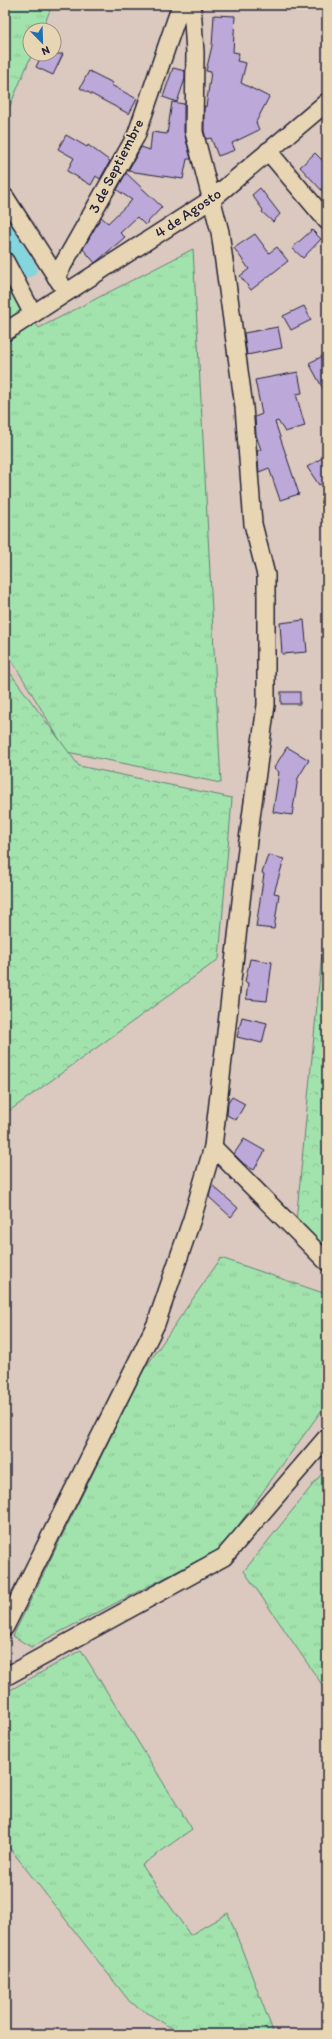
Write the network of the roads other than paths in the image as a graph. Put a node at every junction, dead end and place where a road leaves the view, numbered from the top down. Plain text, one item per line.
1 (181, 5) edge
2 (192, 5) edge
3 (327, 102) edge
4 (268, 152) junction
5 (5, 197) edge
6 (212, 199) junction
7 (327, 221) edge
8 (5, 261) edge
9 (56, 277) junction
10 (66, 293) junction
11 (36, 312) junction
12 (5, 332) edge
13 (213, 1147) junction
14 (327, 1262) edge
15 (327, 1437) edge
16 (5, 1627) edge
17 (5, 1677) edge

1 - 9 street, 3 de Septiembre
2 - 6 street
3 - 4 street, 4 de Agosto
4 - 6 street, 4 de Agosto
4 - 7 street
5 - 9 street
6 - 10 street, 4 de Agosto
6 - 13 street
8 - 11 street
9 - 10 street
10 - 11 street, 4 de Agosto
11 - 12 street
13 - 14 street
13 - 16 street
15 - 17 street

